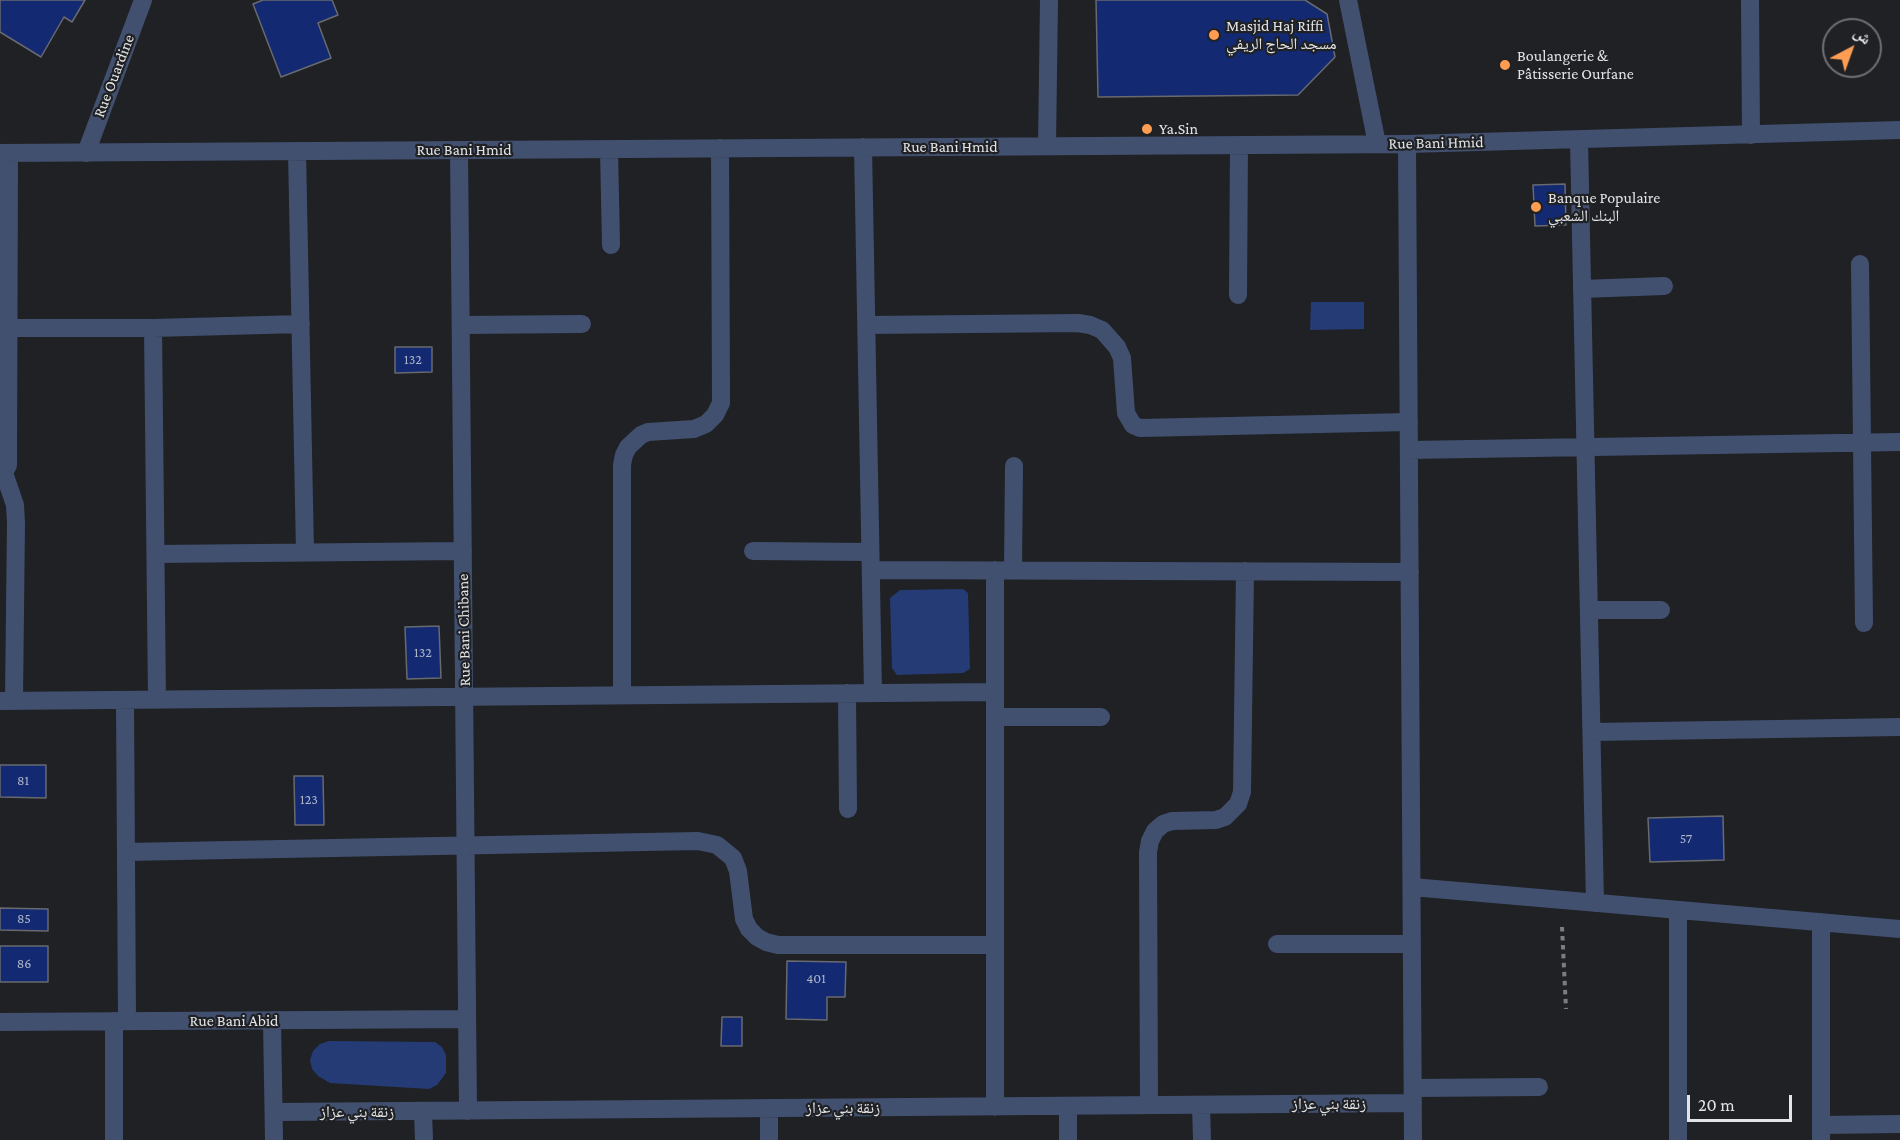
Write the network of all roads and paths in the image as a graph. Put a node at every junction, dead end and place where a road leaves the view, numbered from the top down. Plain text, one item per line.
1 (143, 0) edge
2 (1048, 0) edge
3 (1347, 0) edge
4 (1750, 0) edge
5 (1900, 130) edge
6 (1751, 135) junction
7 (1579, 140) junction
8 (1377, 144) junction
9 (1407, 144) junction
10 (1239, 145) junction
11 (1047, 146) junction
12 (863, 147) junction
13 (720, 148) junction
14 (609, 149) junction
15 (459, 150) junction
16 (297, 151) junction
17 (5, 153) edge
18 (86, 153) junction
19 (611, 245) dead end
20 (1860, 264) dead end
21 (1664, 286) dead end
22 (1582, 289) junction
23 (1238, 295) dead end
24 (301, 324) junction
25 (582, 324) dead end
26 (461, 325) junction
27 (867, 325) junction
28 (9, 328) junction
29 (153, 328) junction
30 (1409, 422) junction
31 (1900, 442) edge
32 (1862, 443) junction
33 (1586, 447) junction
34 (1409, 450) junction
35 (1014, 466) dead end
36 (2, 475) edge
37 (463, 551) junction
38 (753, 551) dead end
39 (305, 552) junction
40 (156, 554) junction
41 (870, 561) junction
42 (995, 570) junction
43 (1013, 570) junction
44 (1245, 571) junction
45 (1410, 572) junction
46 (1589, 610) junction
47 (1661, 610) dead end
48 (1864, 623) dead end
49 (7, 636) edge
50 (995, 692) junction
51 (847, 693) junction
52 (873, 693) junction
53 (622, 695) junction
54 (465, 697) junction
55 (125, 700) junction
56 (157, 700) junction
57 (7, 701) edge
58 (995, 717) junction
59 (1101, 717) dead end
60 (1900, 727) edge
61 (1592, 732) junction
62 (848, 809) dead end
63 (466, 845) junction
64 (126, 852) junction
65 (1412, 887) junction
66 (1560, 900) junction
67 (1595, 903) junction
68 (1678, 910) junction
69 (1821, 922) junction
70 (1900, 928) edge
71 (1277, 944) dead end
72 (1412, 944) junction
73 (995, 945) junction
74 (1566, 1009) dead end
75 (467, 1019) junction
76 (272, 1020) junction
77 (120, 1021) junction
78 (0, 1022) edge
79 (1539, 1087) dead end
80 (1413, 1096) junction
81 (1149, 1105) junction
82 (1201, 1105) junction
83 (1068, 1106) junction
84 (995, 1107) junction
85 (769, 1108) junction
86 (423, 1111) junction
87 (468, 1111) junction
88 (274, 1112) junction
89 (1900, 1124) edge
90 (1821, 1133) edge
91 (114, 1140) edge
92 (274, 1140) edge
93 (424, 1140) edge
94 (769, 1140) edge
95 (1068, 1140) edge
96 (1202, 1140) edge
97 (1413, 1140) edge
98 (1678, 1140) edge

1 - 18 street, Rue Ouardine
2 - 11 street
3 - 8 street
4 - 6 street
5 - 6 street, Rue Bani Hmid
6 - 7 street, Rue Bani Hmid
7 - 9 street, Rue Bani Hmid
7 - 22 street
8 - 9 street, Rue Bani Hmid
8 - 10 street, Rue Bani Hmid
9 - 30 street
10 - 11 street, Rue Bani Hmid
10 - 23 street
11 - 12 street, Rue Bani Hmid
12 - 13 street, Rue Bani Hmid
12 - 27 street
13 - 14 street, Rue Bani Hmid
13 - 53 street
14 - 15 street, Rue Bani Hmid
14 - 19 street
15 - 16 street, Rue Bani Hmid
15 - 26 street, Rue Bani Chibane
16 - 18 street, Rue Bani Hmid
16 - 24 street
17 - 18 street, Rue Bani Hmid
17 - 28 street
20 - 32 street
21 - 22 street
22 - 33 street
24 - 29 street
24 - 39 street
25 - 26 street
26 - 37 street, Rue Bani Chibane
27 - 30 street
27 - 41 street
28 - 29 street
28 - 36 street
29 - 40 street
30 - 34 street
31 - 32 street
32 - 33 street
32 - 48 street
33 - 34 street
33 - 46 street
34 - 45 street
35 - 43 street
36 - 49 street
37 - 39 street
37 - 54 street, Rue Bani Chibane
38 - 41 street
39 - 40 street
40 - 56 street
41 - 42 street
41 - 52 street
42 - 43 street
42 - 50 street
43 - 44 street
44 - 45 street
44 - 81 street
45 - 65 street
46 - 47 street
46 - 61 street
49 - 57 street
50 - 52 street
50 - 58 street
51 - 52 street
51 - 53 street
51 - 62 street
53 - 54 street
54 - 56 street
54 - 63 street, Rue Bani Chibane
55 - 56 street
55 - 57 street
55 - 64 street
58 - 59 street
58 - 73 street
60 - 61 street
61 - 67 street
63 - 64 street
63 - 73 street
63 - 75 street, Rue Bani Chibane
64 - 77 street
65 - 66 street
65 - 72 street
66 - 67 street
66 - 74 path
67 - 68 street
68 - 69 street
68 - 98 street
69 - 70 street
69 - 90 street
71 - 72 street
72 - 80 street
73 - 84 street
75 - 76 street, Rue Bani Abid
75 - 87 street, Rue Bani Chibane
76 - 77 street, Rue Bani Abid
76 - 88 street
77 - 78 street, Rue Bani Abid
77 - 91 street
79 - 80 street, زنقة بني عزاز
80 - 82 street, زنقة بني عزاز
80 - 97 street
81 - 82 street, زنقة بني عزاز
81 - 83 street, زنقة بني عزاز
82 - 96 street
83 - 84 street, زنقة بني عزاز
83 - 95 street
84 - 85 street, زنقة بني عزاز
85 - 87 street, زنقة بني عزاز
85 - 94 street
86 - 87 street, زنقة بني عزاز
86 - 88 street, زنقة بني عزاز
86 - 93 street
88 - 92 street
89 - 90 street

